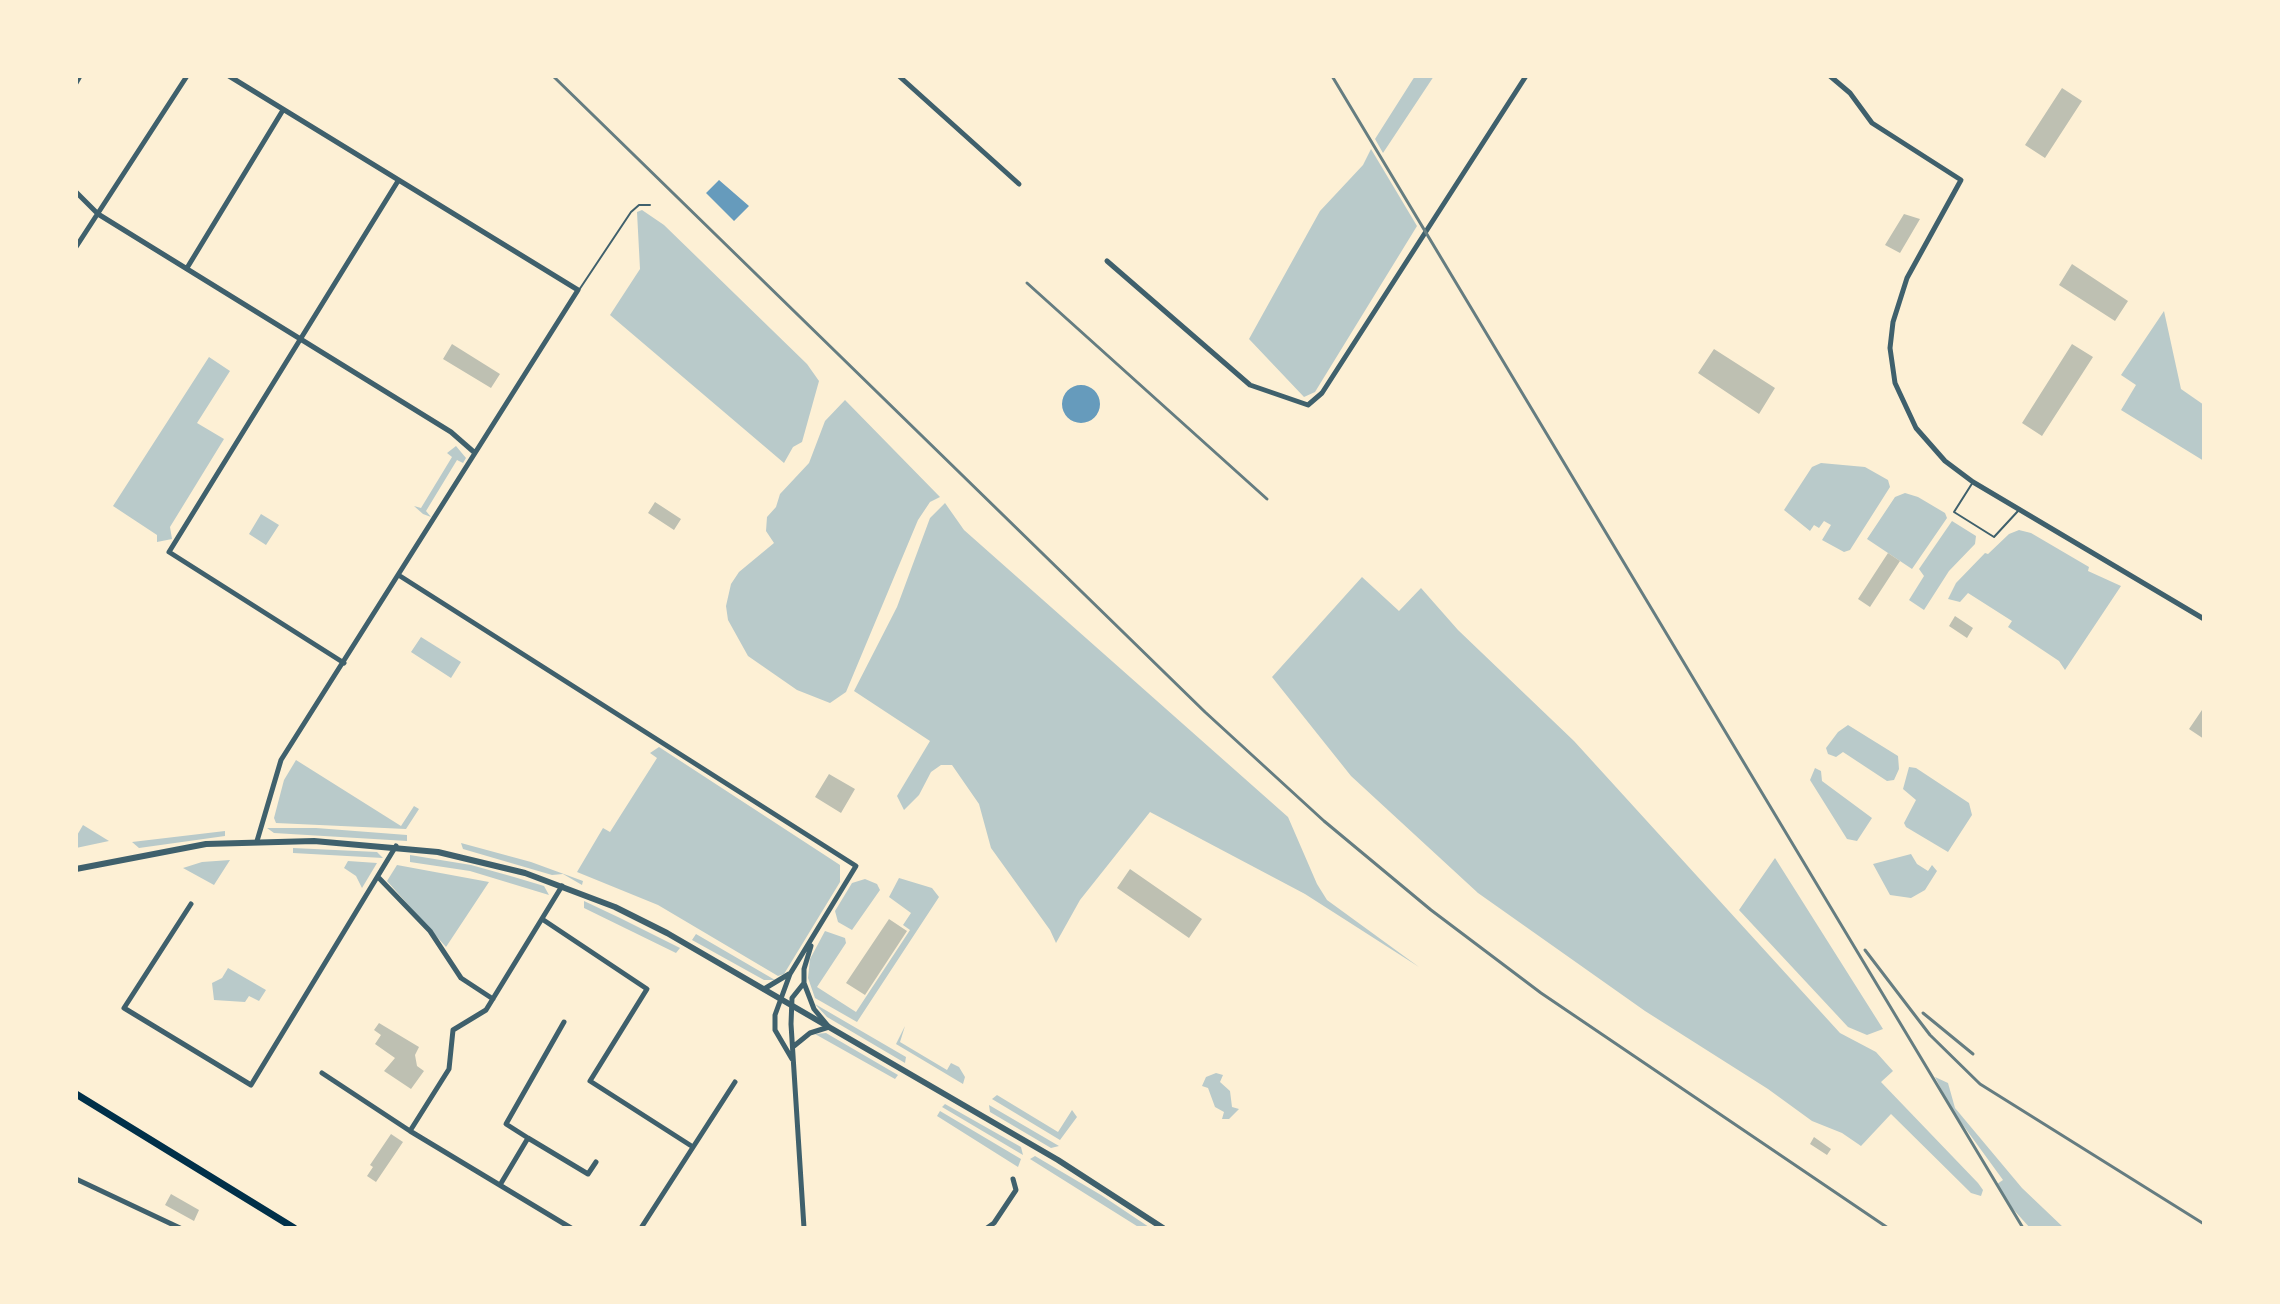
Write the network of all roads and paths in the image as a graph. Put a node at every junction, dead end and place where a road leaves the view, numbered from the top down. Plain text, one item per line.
1 (80, 76) edge
2 (187, 76) edge
3 (229, 76) edge
4 (899, 76) edge
5 (1526, 76) edge
6 (1830, 76) edge
7 (76, 83) edge
8 (283, 110) junction
9 (398, 181) junction
10 (1019, 184) dead end
11 (76, 192) edge
12 (650, 205) dead end
13 (98, 214) junction
14 (76, 247) edge
15 (1107, 261) dead end
16 (187, 268) junction
17 (578, 290) junction
18 (301, 339) junction
19 (475, 453) junction
20 (1973, 482) junction
21 (2018, 510) junction
22 (400, 576) junction
23 (2204, 619) edge
24 (344, 663) junction
25 (257, 841) junction
26 (396, 846) junction
27 (76, 869) edge
28 (378, 877) junction
29 (562, 885) junction
30 (191, 904) dead end
31 (542, 919) junction
32 (818, 931) junction
33 (790, 974) junction
34 (804, 983) junction
35 (764, 989) junction
36 (493, 999) junction
37 (781, 999) junction
38 (791, 1004) junction
39 (564, 1022) dead end
40 (829, 1027) junction
41 (794, 1047) junction
42 (792, 1059) junction
43 (322, 1073) dead end
44 (735, 1082) dead end
45 (76, 1094) edge
46 (410, 1131) junction
47 (528, 1138) junction
48 (693, 1147) junction
49 (596, 1162) dead end
50 (76, 1179) edge
51 (1013, 1179) dead end
52 (500, 1185) junction
53 (560, 1225) edge
54 (804, 1227) edge
55 (180, 1228) edge
56 (294, 1228) edge
57 (571, 1228) edge
58 (641, 1228) edge
59 (796, 1228) edge
60 (987, 1228) edge
61 (1163, 1228) edge

1 - 7 street
2 - 13 street
3 - 8 street
4 - 10 street
5 - 15 street
6 - 20 street
8 - 9 street
8 - 16 street
9 - 17 street
9 - 18 street
11 - 13 street
12 - 17 lane
13 - 14 street
13 - 16 street
16 - 18 street
17 - 19 street
18 - 19 street
18 - 24 street
19 - 22 street
20 - 21 street
20 - 21 lane
21 - 23 street
22 - 24 street
22 - 32 street
24 - 25 street
25 - 26 street
25 - 27 street
26 - 28 street
26 - 29 street
28 - 30 street
28 - 36 street
29 - 31 street
29 - 35 street
31 - 36 street
31 - 48 street
32 - 33 street
32 - 34 street
33 - 35 street
33 - 37 street
34 - 38 street
34 - 40 street
35 - 37 street
36 - 46 street
37 - 38 street
37 - 42 street
38 - 40 street
38 - 41 street
39 - 47 street
40 - 41 street
40 - 61 street
41 - 42 street
42 - 54 street
43 - 46 street
44 - 48 street
45 - 56 main road
46 - 52 street
47 - 49 street
47 - 52 street
48 - 58 street
50 - 55 street
51 - 60 street
52 - 53 street
53 - 57 street
54 - 59 street

